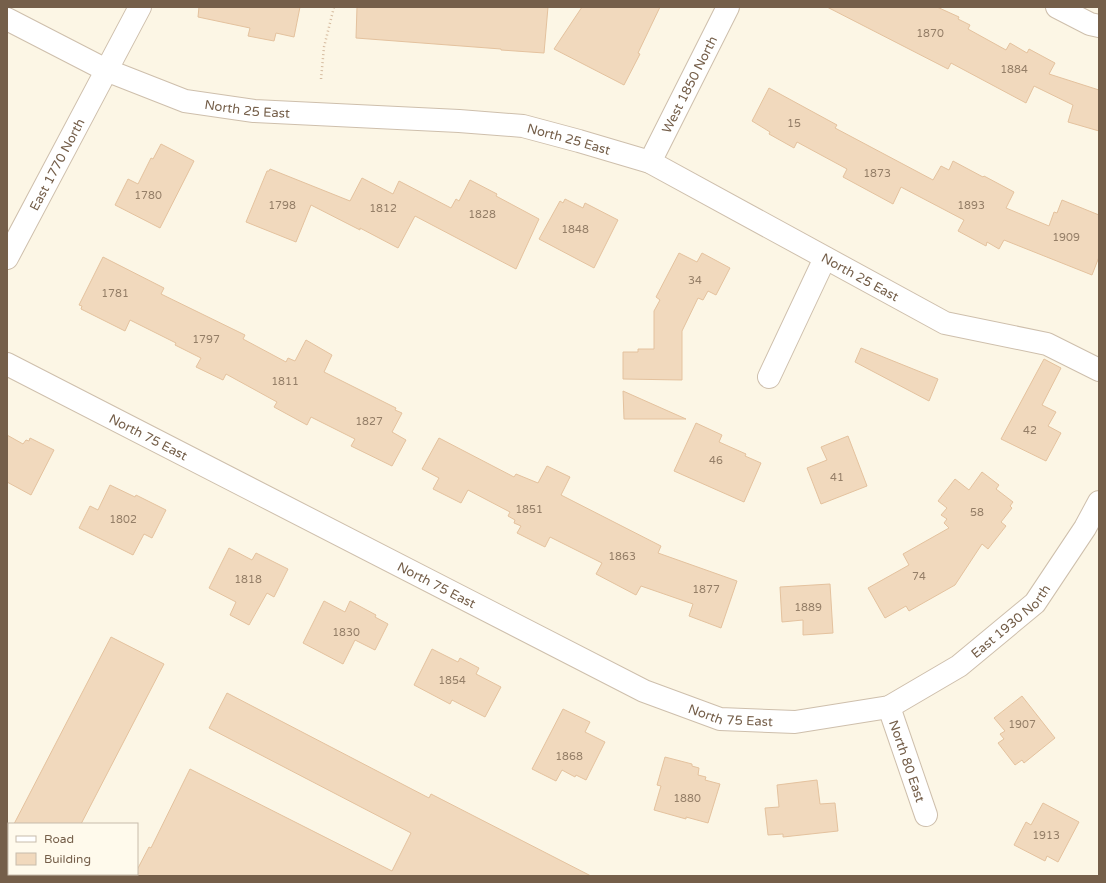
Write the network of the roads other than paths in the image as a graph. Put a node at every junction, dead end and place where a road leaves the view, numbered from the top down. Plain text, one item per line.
1 (140, 7) edge
2 (728, 7) edge
3 (1057, 7) edge
4 (7, 19) edge
5 (1099, 26) edge
6 (106, 70) junction
7 (650, 162) junction
8 (7, 258) edge
9 (825, 258) junction
10 (7, 364) edge
11 (1099, 370) edge
12 (769, 377) dead end
13 (1099, 502) edge
14 (889, 707) junction
15 (926, 815) dead end

1 - 6 street, East 1770 North
2 - 7 street, West 1850 North
3 - 5 street
4 - 6 street, North 25 East
6 - 7 street, North 25 East
6 - 8 street, East 1770 North
7 - 9 street, North 25 East
9 - 11 street, North 25 East
9 - 12 street
10 - 14 street, North 75 East
13 - 14 street, East 1930 North
14 - 15 street, North 80 East

